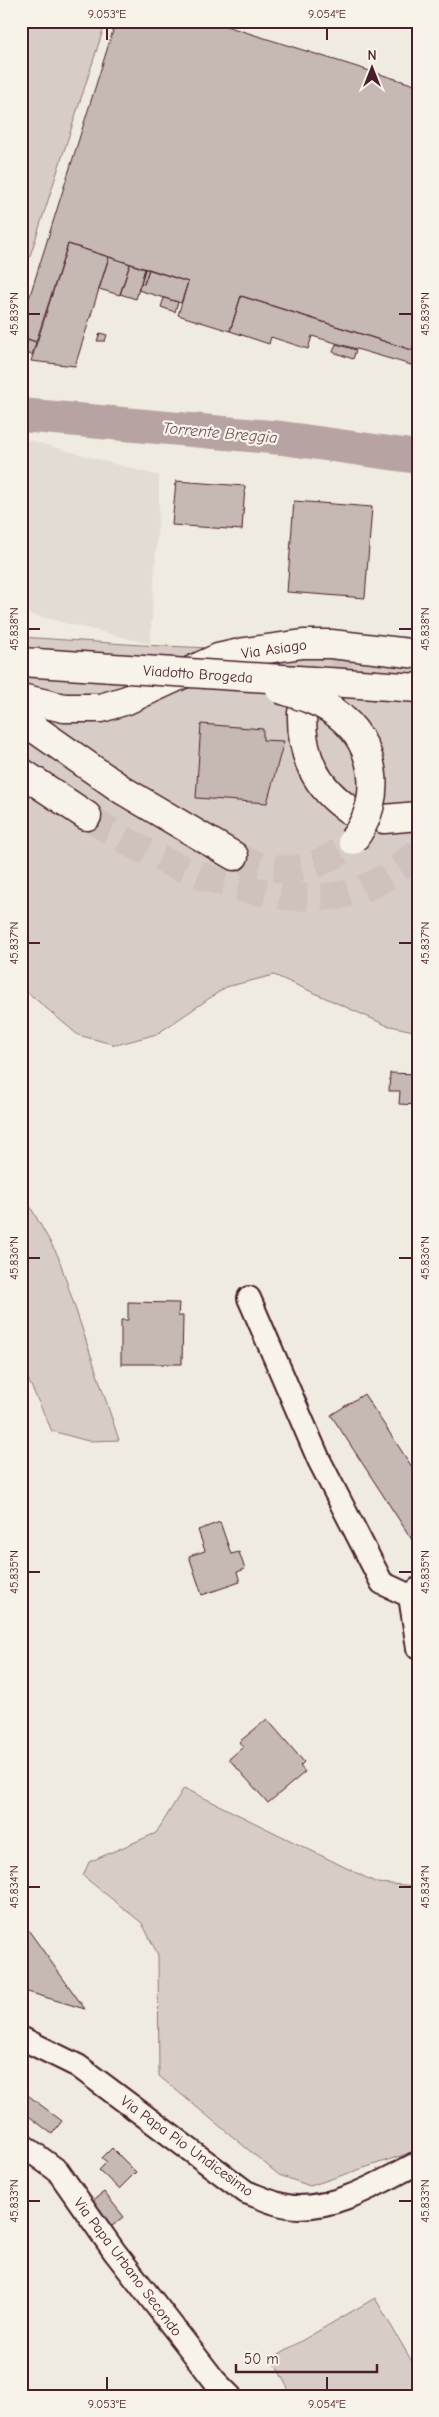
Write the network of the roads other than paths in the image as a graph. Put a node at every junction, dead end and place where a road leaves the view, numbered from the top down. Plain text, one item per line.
1 (387, 651) junction
2 (418, 654) edge
3 (349, 658) tunnel mouth
4 (21, 662) edge
5 (246, 678) junction
6 (418, 688) edge
7 (21, 698) edge
8 (302, 713) tunnel mouth
9 (21, 719) edge
10 (21, 772) edge
11 (351, 811) dead end
12 (87, 816) tunnel mouth
13 (418, 816) edge
14 (384, 820) dead end
15 (353, 840) tunnel mouth
16 (234, 856) tunnel mouth
17 (249, 1298) dead end
18 (414, 1592) edge
19 (418, 1648) edge
20 (21, 2038) edge
21 (21, 2144) edge
22 (418, 2163) edge
23 (230, 2396) edge

1 - 2 main road, Via Asiago
1 - 3 main road
1 - 7 main road, Via Asiago
4 - 5 main road, Viadotto Brogeda, bridge
5 - 6 main road, Viadotto Brogeda, bridge
5 - 15 main road, bridge
8 - 11 main road
9 - 16 main road
10 - 12 main road
13 - 14 main road
17 - 18 street
18 - 19 street
20 - 22 street, Via Papa Pio Undicesimo
21 - 23 street, Via Papa Urbano Secondo

